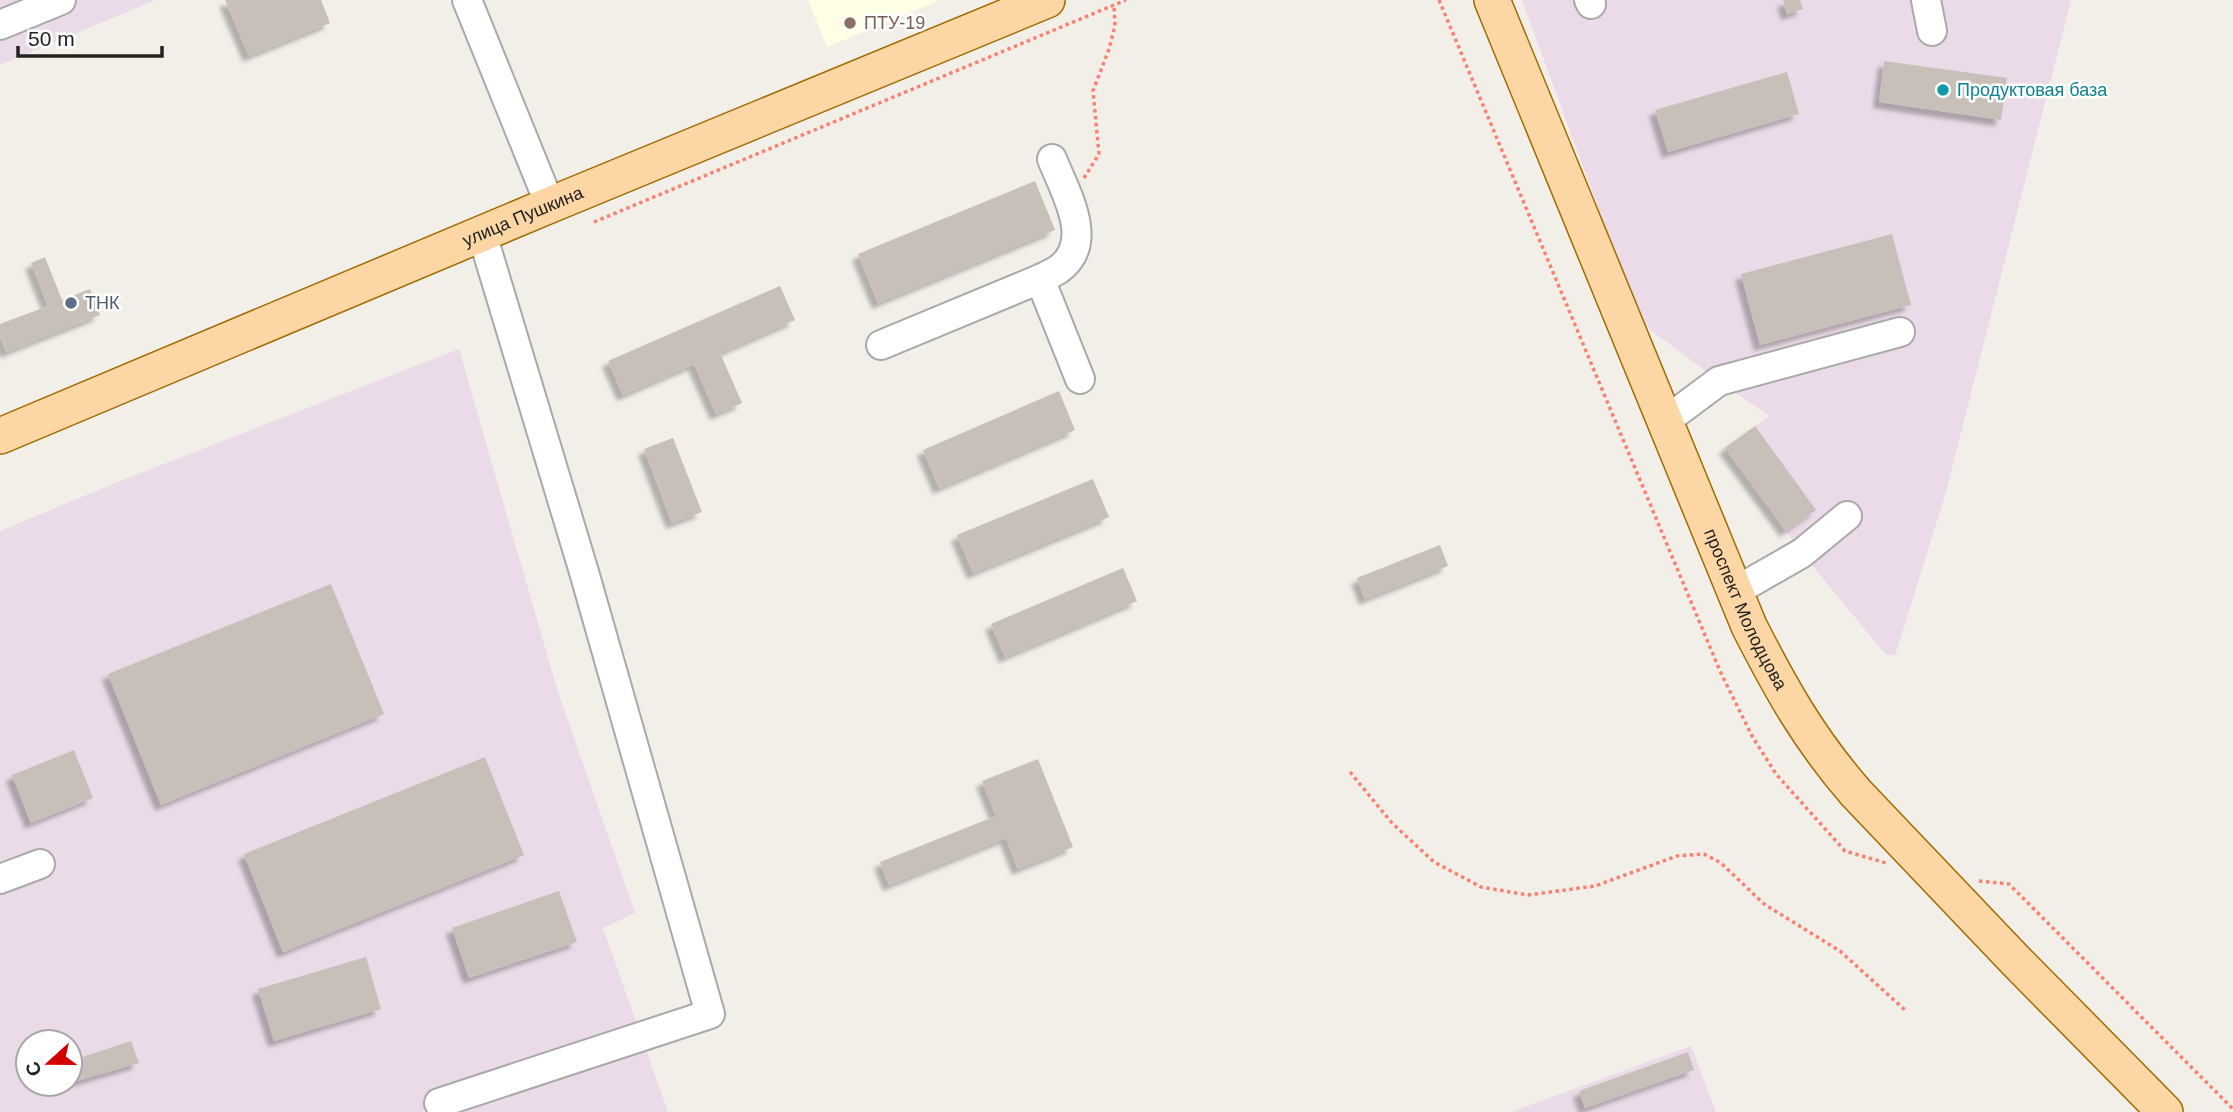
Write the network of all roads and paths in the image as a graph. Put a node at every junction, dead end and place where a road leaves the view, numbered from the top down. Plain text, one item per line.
1 (61, 0) edge
2 (467, 0) edge
3 (1046, 0) edge
4 (1126, 0) edge
5 (1492, 0) edge
6 (1926, 0) edge
7 (1114, 5) junction
8 (0, 25) edge
9 (1932, 31) dead end
10 (1052, 159) dead end
11 (1068, 199) junction
12 (550, 205) junction
13 (594, 222) dead end
14 (482, 234) junction
15 (1040, 279) junction
16 (1900, 332) dead end
17 (881, 345) dead end
18 (1080, 379) dead end
19 (1664, 422) junction
20 (0, 436) edge
21 (1847, 516) dead end
22 (1734, 592) junction
23 (1350, 772) dead end
24 (40, 864) dead end
25 (0, 879) edge
26 (1905, 1010) dead end
27 (439, 1103) dead end
28 (2165, 1112) edge

1 - 8 lane
2 - 12 lane
3 - 12 main road, улица Пушкина
4 - 7 path
5 - 19 main road, проспект Молодцова
6 - 9 lane
7 - 11 path
7 - 13 path
10 - 11 lane
11 - 15 lane
12 - 14 main road, улица Пушкина
14 - 20 main road, улица Пушкина
14 - 27 lane
15 - 17 lane
15 - 18 lane
16 - 19 lane
19 - 22 main road, проспект Молодцова
21 - 22 lane
22 - 28 main road, проспект Молодцова
23 - 26 path
24 - 25 lane

